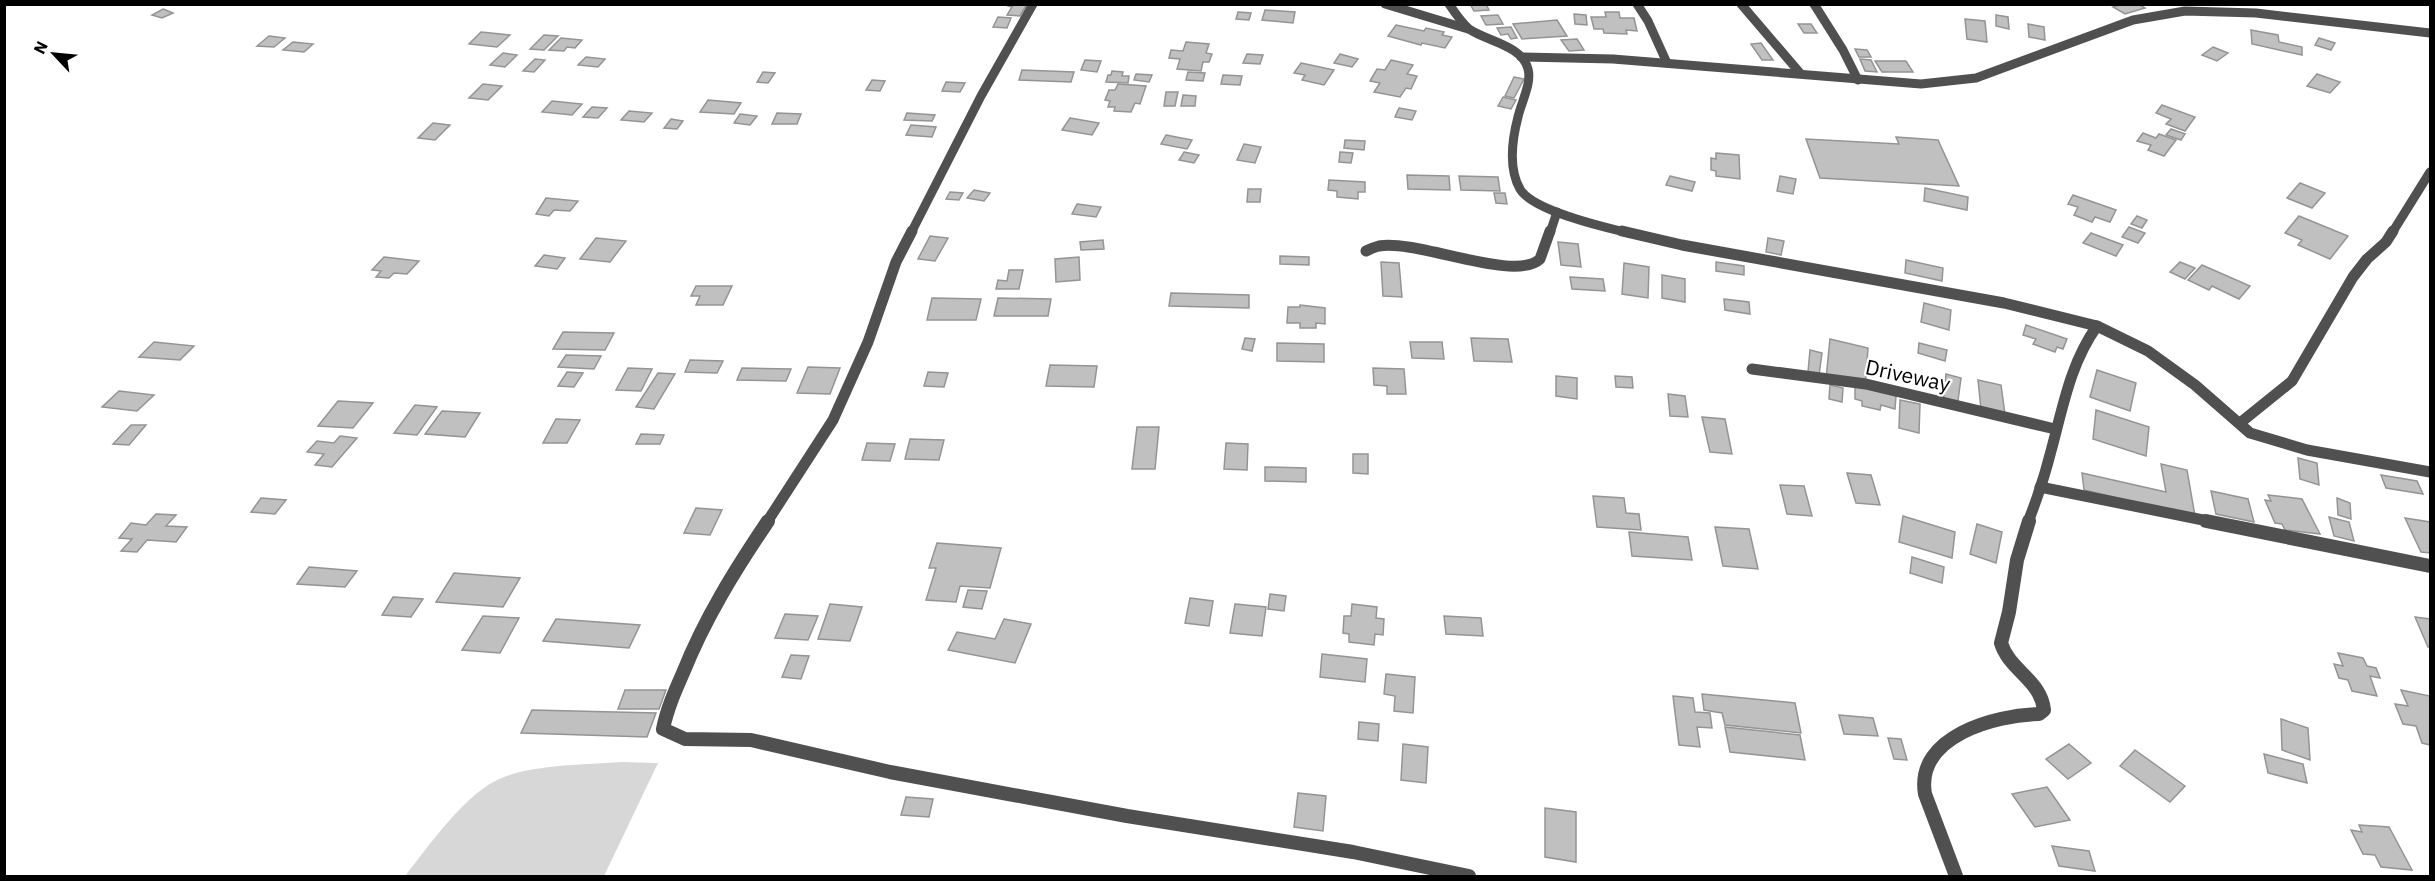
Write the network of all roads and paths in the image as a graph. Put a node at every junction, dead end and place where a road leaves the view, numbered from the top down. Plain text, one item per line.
1 (1033, 4) edge
2 (1385, 4) edge
3 (1449, 4) edge
4 (1637, 4) edge
5 (1741, 4) edge
6 (1814, 4) edge
7 (1469, 29) junction
8 (2430, 33) edge
9 (1521, 57) junction
10 (1667, 63) junction
11 (1800, 74) junction
12 (1858, 80) junction
13 (2430, 172) edge
14 (1557, 212) junction
15 (1366, 251) dead end
16 (2097, 326) junction
17 (1752, 369) dead end
18 (2240, 423) junction
19 (2055, 429) junction
20 (2430, 472) edge
21 (2040, 487) junction
22 (2430, 566) edge
23 (1469, 876) edge
24 (1956, 876) edge

1 - 23 street
2 - 7 street
3 - 7 street
4 - 10 street
5 - 11 street
6 - 12 street
7 - 9 street
8 - 12 street
9 - 10 street
9 - 14 street
10 - 11 street
11 - 12 street
13 - 18 street
14 - 15 street
14 - 16 street
16 - 18 street
16 - 19 street
17 - 19 street, Driveway
18 - 20 street
19 - 21 street
21 - 22 street
21 - 24 street

